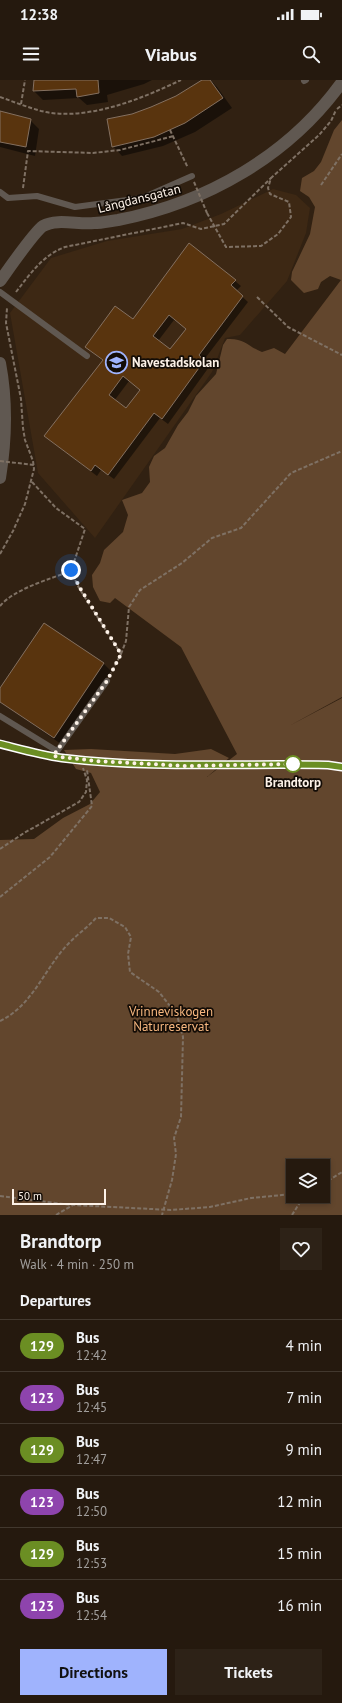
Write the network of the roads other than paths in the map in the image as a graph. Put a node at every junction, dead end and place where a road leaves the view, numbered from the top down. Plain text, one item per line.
1 (340, 85) edge
2 (193, 179) road end
3 (1, 194) edge
4 (0, 281) edge
5 (0, 292) edge
6 (87, 356) dead end
7 (0, 363) edge
8 (2, 411) edge
9 (0, 478) edge
10 (107, 681) road end
11 (0, 716) edge
12 (0, 744) edge
13 (55, 754) junction
14 (342, 767) edge

1 - 4 street, Långdansgatan
2 - 3 lane
5 - 6 lane
7 - 8 street
8 - 9 street
10 - 13 lane
11 - 13 lane
12 - 13 lane
13 - 14 lane

